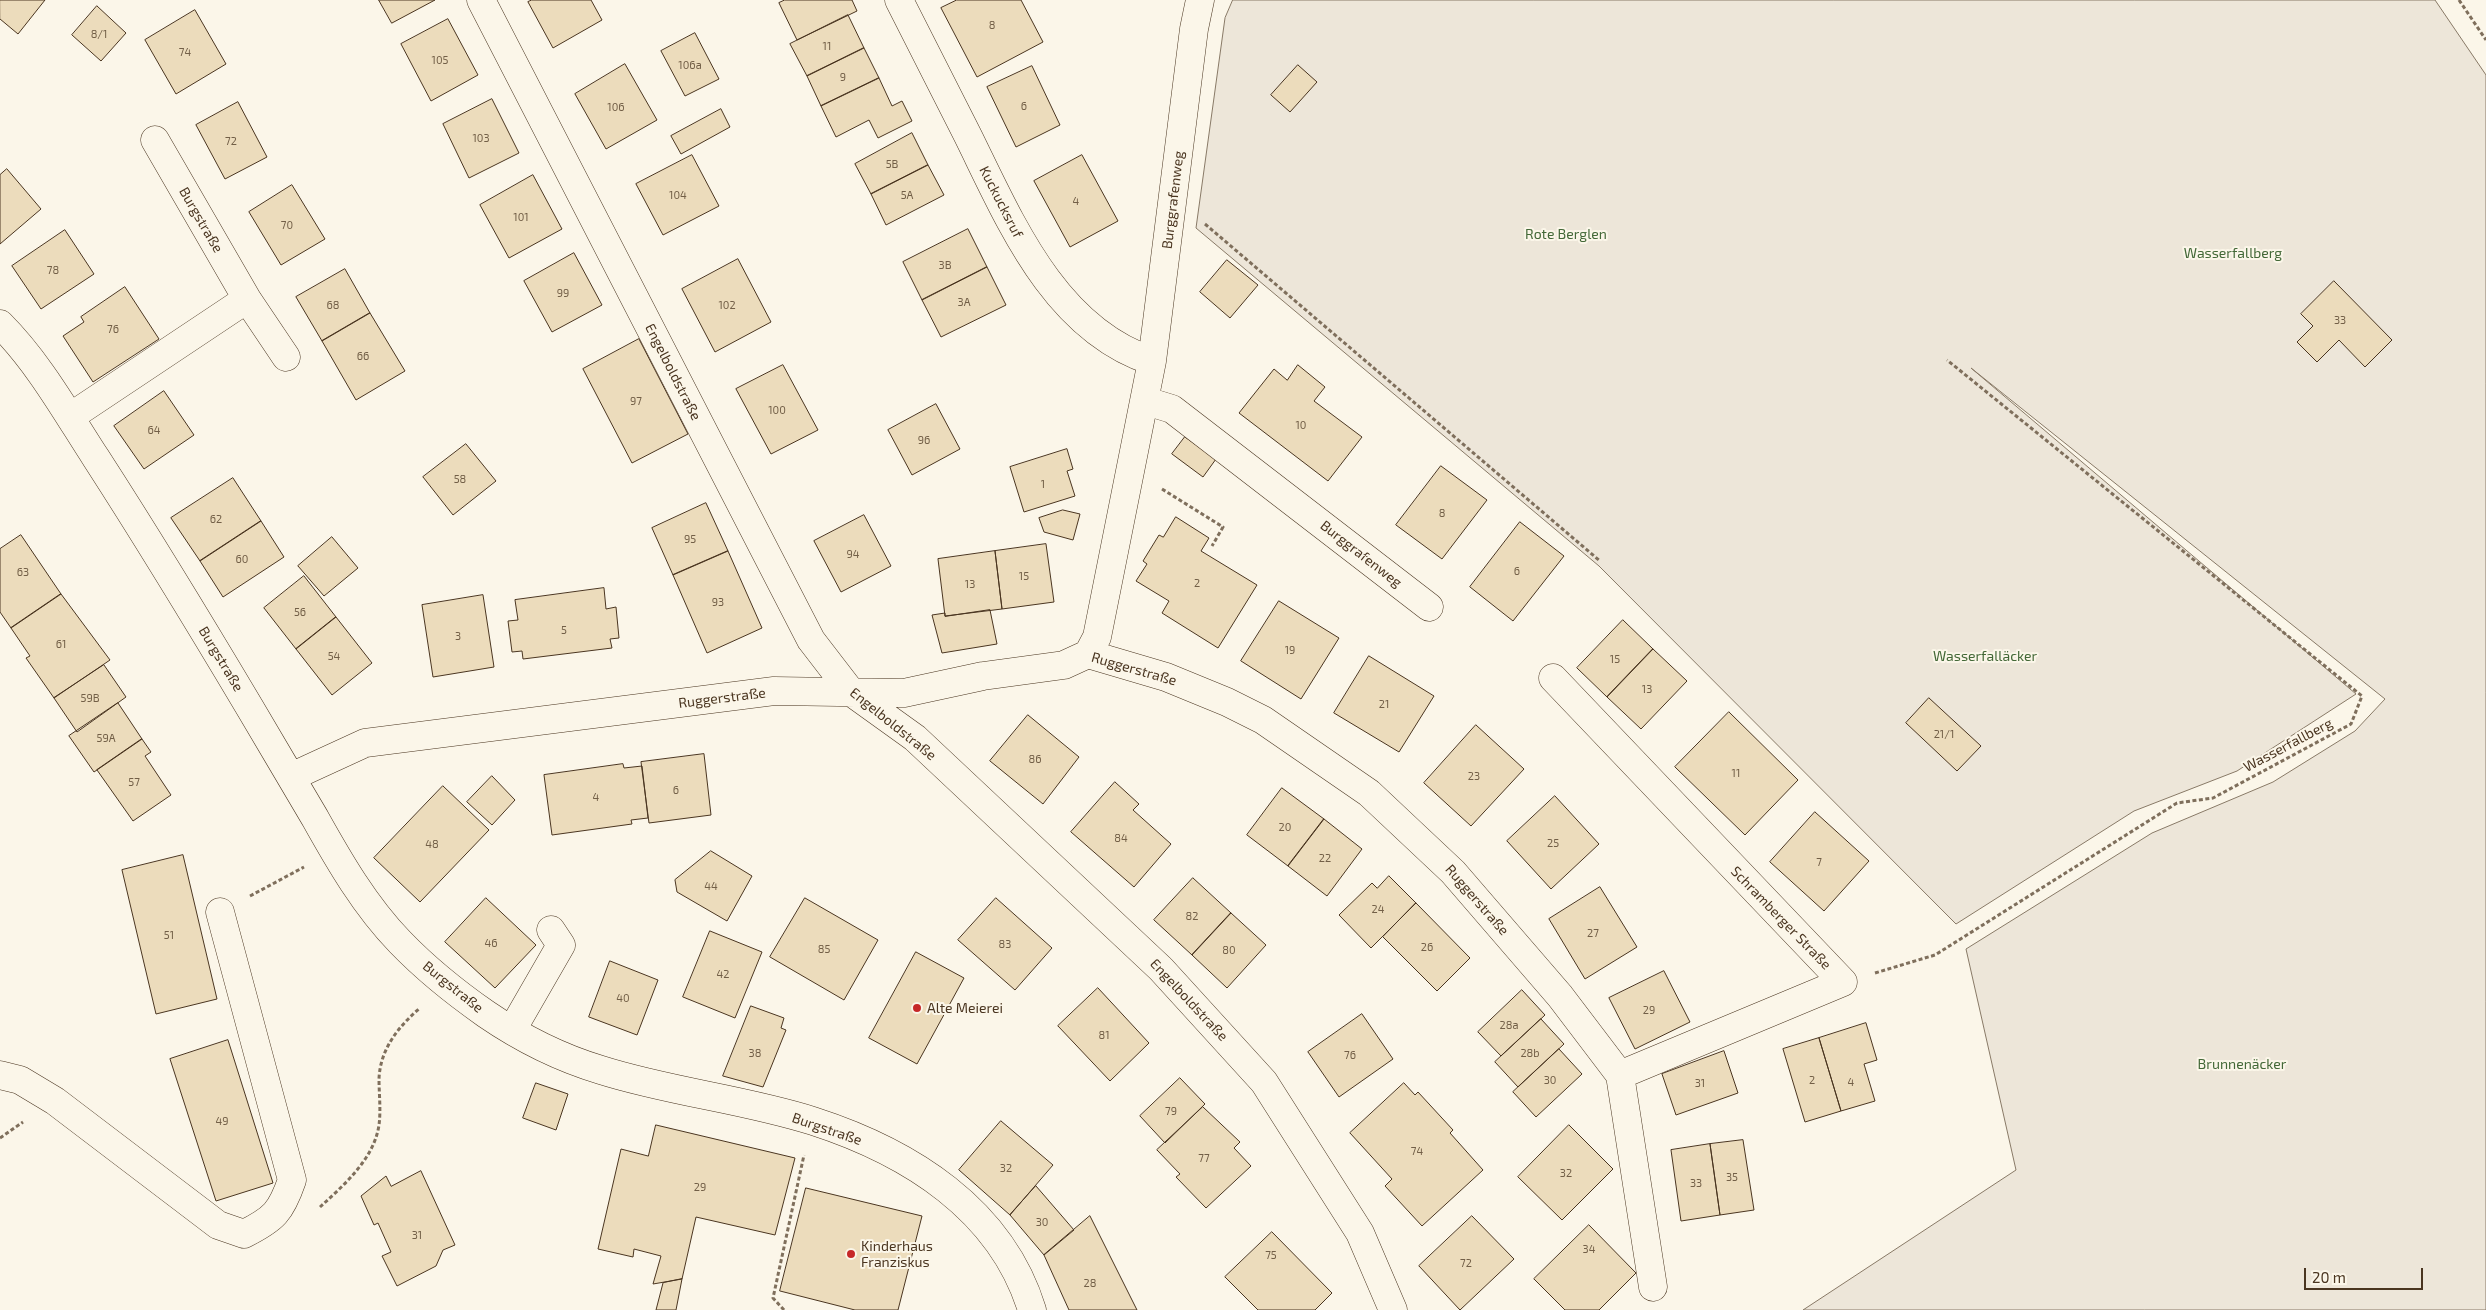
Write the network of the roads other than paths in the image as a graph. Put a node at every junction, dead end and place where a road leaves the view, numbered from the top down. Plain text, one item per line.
1 (481, 0) edge
2 (899, 0) edge
3 (1200, 0) edge
4 (155, 140) dead end
5 (247, 299) junction
6 (0, 324) edge
7 (286, 357) dead end
8 (1152, 361) junction
9 (1146, 401) junction
10 (70, 417) junction
11 (1429, 607) dead end
12 (1088, 654) junction
13 (1554, 678) dead end
14 (851, 692) junction
15 (291, 777) junction
16 (220, 912) road end
17 (550, 930) dead end
18 (512, 1030) junction
19 (0, 1075) edge
20 (1620, 1075) junction
21 (1653, 1287) dead end
22 (1032, 1310) edge
23 (1393, 1310) edge

1 - 14 street, Engelboldstraße
2 - 8 street, Kuckucksruf
3 - 8 street, Burggrafenweg
4 - 5 street, Burgstraße
5 - 7 street, Burgstraße
5 - 10 street
6 - 10 street, Burgstraße
8 - 9 street, Burggrafenweg
9 - 11 street, Burggrafenweg
9 - 12 street, Burggrafenweg
10 - 15 street, Burgstraße
12 - 14 street, Ruggerstraße
12 - 20 street, Ruggerstraße
13 - 20 street, Schramberger Straße
14 - 15 street, Ruggerstraße
14 - 23 street, Engelboldstraße
15 - 18 street, Burgstraße
16 - 19 street
17 - 18 street
18 - 22 street, Burgstraße
20 - 21 street, Ruggerstraße

